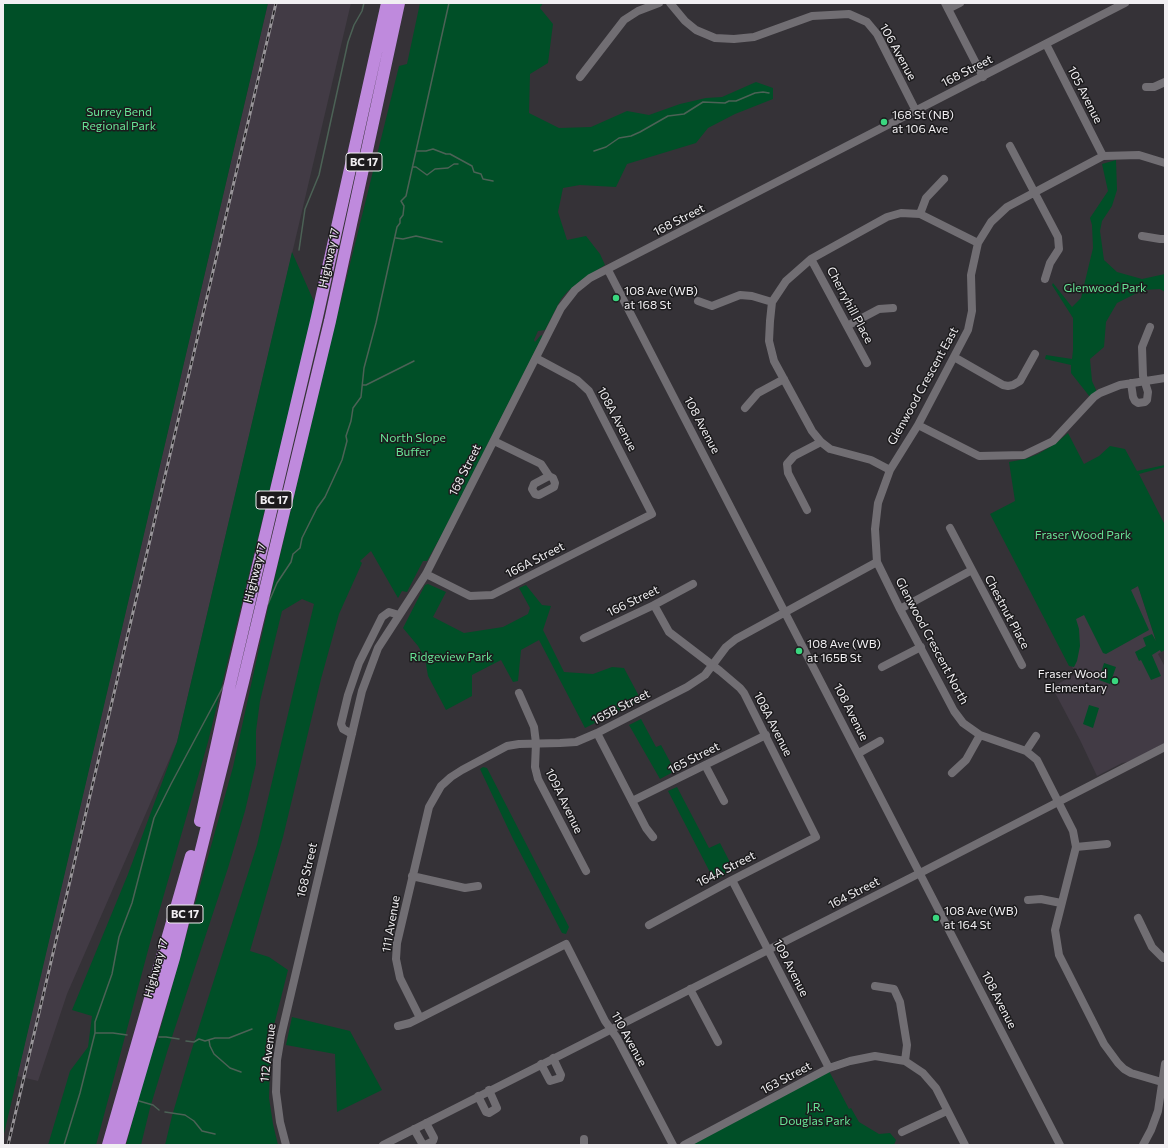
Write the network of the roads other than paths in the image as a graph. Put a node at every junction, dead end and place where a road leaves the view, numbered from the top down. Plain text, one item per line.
1 (387, 3) edge
2 (399, 3) edge
3 (659, 3) edge
4 (670, 3) edge
5 (960, 3) edge
6 (1125, 3) edge
7 (947, 6) edge
8 (1046, 44) junction
9 (580, 77) dead end
10 (983, 77) junction
11 (1165, 82) edge
12 (1146, 86) dead end
13 (916, 111) junction
14 (1010, 146) dead end
15 (1103, 156) junction
16 (1165, 164) edge
17 (944, 179) dead end
18 (1034, 192) junction
19 (920, 214) junction
20 (1142, 236) dead end
21 (1165, 239) edge
22 (978, 243) junction
23 (811, 259) junction
24 (608, 270) junction
25 (1045, 279) dead end
26 (698, 301) dead end
27 (772, 302) junction
28 (894, 308) dead end
29 (847, 326) junction
30 (1150, 327) dead end
31 (1035, 354) dead end
32 (954, 357) junction
33 (536, 358) junction
34 (866, 362) dead end
35 (1165, 378) edge
36 (784, 379) junction
37 (1146, 381) junction
38 (1131, 384) junction
39 (745, 408) dead end
40 (918, 425) junction
41 (494, 441) junction
42 (821, 442) junction
43 (890, 470) junction
44 (549, 476) dead end
45 (807, 510) dead end
46 (652, 514) joint
47 (950, 528) dead end
48 (877, 562) junction
49 (972, 570) junction
50 (426, 574) junction
51 (693, 584) dead end
52 (654, 605) junction
53 (900, 609) junction
54 (786, 612) junction
55 (399, 615) junction
56 (584, 638) dead end
57 (921, 647) junction
58 (712, 666) junction
59 (1022, 666) dead end
60 (882, 667) dead end
61 (519, 693) dead end
62 (597, 733) junction
63 (352, 734) junction
64 (766, 735) junction
65 (980, 735) junction
66 (1036, 736) dead end
67 (880, 741) dead end
68 (536, 743) junction
69 (1165, 747) edge
70 (1026, 751) junction
71 (859, 753) junction
72 (705, 766) junction
73 (952, 773) dead end
74 (632, 801) junction
75 (724, 801) dead end
76 (1058, 802) junction
77 (653, 837) dead end
78 (816, 837) joint
79 (1107, 844) dead end
80 (1076, 847) junction
81 (586, 871) dead end
82 (920, 873) junction
83 (412, 876) junction
84 (732, 880) junction
85 (478, 886) dead end
86 (1028, 900) dead end
87 (1061, 904) junction
88 (1138, 918) dead end
89 (649, 925) dead end
90 (769, 950) junction
91 (1165, 958) edge
92 (875, 986) dead end
93 (690, 989) junction
94 (286, 1012) joint
95 (420, 1018) junction
96 (398, 1026) dead end
97 (612, 1030) junction
98 (718, 1042) dead end
99 (553, 1058) junction
100 (906, 1061) junction
101 (541, 1064) junction
102 (1165, 1064) edge
103 (829, 1068) junction
104 (1164, 1082) edge
105 (489, 1090) junction
106 (478, 1096) junction
107 (947, 1111) junction
108 (426, 1123) junction
109 (414, 1129) junction
110 (902, 1132) dead end
111 (108, 1145) edge
112 (119, 1145) edge
113 (286, 1145) edge
114 (383, 1145) edge
115 (424, 1145) edge
116 (673, 1145) edge
117 (684, 1145) edge
118 (965, 1145) edge
119 (1060, 1145) edge
120 (1143, 1145) edge

1 - 111 highway, Highway 17 / BC 17
2 - 112 highway, Highway 17 / BC 17
3 - 9 street
4 - 13 street, 106 Avenue
5 - 7 street
6 - 8 street, 168 Street
7 - 10 street
8 - 10 street, 168 Street
8 - 15 street, 105 Avenue
10 - 13 street, 168 Street
11 - 12 street
13 - 24 street, 168 Street
14 - 18 street
15 - 16 street, Glenwood Crescent East
15 - 18 street, Glenwood Crescent East
17 - 19 street
18 - 22 street, Glenwood Crescent East
18 - 25 street
19 - 22 street
19 - 23 street
20 - 21 street
22 - 32 street, Glenwood Crescent East
23 - 27 street
23 - 29 street, Cherryhill Place
24 - 33 street, 168 Street
24 - 54 street, 108 Avenue
26 - 27 street
27 - 36 street
28 - 29 street
29 - 34 street, Cherryhill Place
30 - 37 street
31 - 32 street
32 - 40 street, Glenwood Crescent East
33 - 41 street, 168 Street
33 - 46 street, 108A Avenue
35 - 37 street
36 - 39 street
36 - 42 street
37 - 38 street
37 - 38 street
38 - 40 street
40 - 43 street, Glenwood Crescent East
41 - 44 street
41 - 50 street, 168 Street
42 - 43 street
42 - 45 street
43 - 48 street, Glenwood Crescent North
46 - 50 street, 166A Street
47 - 49 street, Chestnut Place
48 - 53 street, Glenwood Crescent North
48 - 54 street, 165B Street
49 - 53 street, Chestnut Place
49 - 59 street, Chestnut Place
50 - 55 street, 168 Street
51 - 52 street, 166 Street
52 - 56 street, 166 Street
52 - 58 street, 108A Avenue
53 - 57 street, Glenwood Crescent North
54 - 58 street, 165B Street
54 - 71 street, 108 Avenue
55 - 63 street, 168 Street
55 - 63 street
57 - 60 street
57 - 65 street, Glenwood Crescent North
58 - 62 street, 165B Street
58 - 64 street, 108A Avenue
61 - 68 street, 109A Avenue
62 - 68 street, 165B Street
62 - 74 street
63 - 94 street, 168 Street
64 - 72 street, 165 Street
64 - 78 street, 108A Avenue
65 - 70 street, Glenwood Crescent North
65 - 73 street
66 - 70 street
67 - 71 street
68 - 81 street, 109A Avenue
68 - 83 street, 165B Street
69 - 76 street, 164 Street
70 - 76 street, Glenwood Crescent North
71 - 82 street, 108 Avenue
72 - 74 street, 165 Street
72 - 75 street
74 - 77 street
76 - 80 street, Glenwood Crescent North
76 - 82 street, 164 Street
78 - 84 street, 164A Street
79 - 80 street
80 - 87 street, Glenwood Crescent North
82 - 90 street, 164 Street
82 - 119 street, 108 Avenue
83 - 85 street
83 - 95 street, 111 Avenue
84 - 89 street, 164A Street
84 - 90 street, 109 Avenue
86 - 87 street
87 - 104 street, Glenwood Crescent North
88 - 91 street
90 - 93 street, 164 Street
90 - 103 street, 109 Avenue
92 - 100 street
93 - 97 street, 164 Street
93 - 98 street
94 - 113 street, 112 Avenue
95 - 96 street
95 - 97 street, 110 Avenue
97 - 99 street, 164 Street
97 - 116 street, 110 Avenue
99 - 101 street, 164 Street
99 - 101 street
100 - 103 street, 163 Street
100 - 107 street
101 - 105 street, 164 Street
102 - 104 street
103 - 117 street, 163 Street
104 - 120 street
105 - 106 street, 164 Street
105 - 106 street
106 - 108 street, 164 Street
107 - 110 street
107 - 118 street
108 - 109 street, 164 Street
108 - 115 street
109 - 114 street, 164 Street
109 - 115 street

